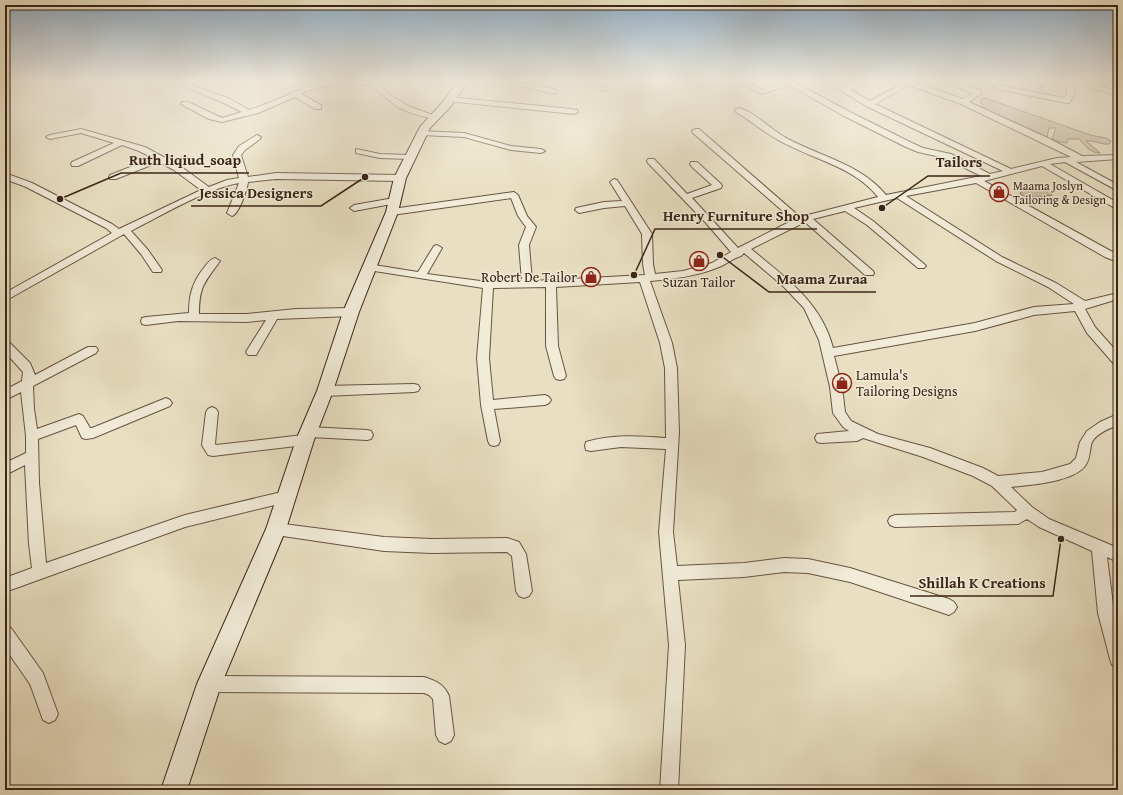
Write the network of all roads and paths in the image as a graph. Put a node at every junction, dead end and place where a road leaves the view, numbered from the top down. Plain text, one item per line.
1 (215, 118) edge
2 (227, 118) edge
3 (433, 118) edge
4 (751, 118) edge
5 (854, 118) edge
6 (897, 118) edge
7 (998, 118) edge
8 (696, 131) dead end
9 (422, 133) junction
10 (50, 137) dead end
11 (257, 137) dead end
12 (122, 142) junction
13 (359, 151) dead end
14 (541, 151) dead end
15 (409, 157) junction
16 (1118, 157) edge
17 (159, 159) junction
18 (1066, 159) junction
19 (1082, 159) junction
20 (651, 161) dead end
21 (75, 164) dead end
22 (694, 164) dead end
23 (1044, 164) junction
24 (1011, 172) junction
25 (5, 176) edge
26 (113, 177) dead end
27 (990, 177) junction
28 (400, 178) junction
29 (245, 179) junction
30 (977, 180) junction
31 (614, 182) dead end
32 (1118, 188) edge
33 (207, 190) junction
34 (898, 195) junction
35 (686, 197) junction
36 (884, 198) junction
37 (627, 203) junction
38 (393, 207) junction
39 (1118, 207) edge
40 (354, 208) dead end
41 (847, 208) junction
42 (579, 210) dead end
43 (232, 213) dead end
44 (802, 219) junction
45 (122, 232) junction
46 (437, 248) dead end
47 (742, 251) junction
48 (1118, 259) edge
49 (216, 261) dead end
50 (921, 266) dead end
51 (368, 267) junction
52 (157, 270) dead end
53 (869, 273) dead end
54 (421, 276) junction
55 (647, 278) junction
56 (551, 284) junction
57 (488, 285) junction
58 (527, 286) junction
59 (1118, 296) edge
60 (5, 297) edge
61 (1082, 306) junction
62 (351, 312) junction
63 (274, 315) junction
64 (194, 316) junction
65 (146, 321) dead end
66 (5, 345) edge
67 (92, 350) dead end
68 (252, 352) dead end
69 (828, 353) junction
70 (1118, 362) edge
71 (560, 376) dead end
72 (27, 384) junction
73 (414, 388) dead end
74 (325, 391) junction
75 (5, 395) edge
76 (545, 400) dead end
77 (166, 403) dead end
78 (487, 405) junction
79 (212, 412) dead end
80 (1118, 419) edge
81 (862, 433) junction
82 (366, 435) dead end
83 (32, 436) junction
84 (306, 436) junction
85 (821, 438) dead end
86 (494, 441) dead end
87 (672, 444) junction
88 (591, 446) dead end
89 (33, 455) junction
90 (5, 469) edge
91 (997, 482) junction
92 (286, 497) junction
93 (1027, 511) junction
94 (895, 521) dead end
95 (276, 529) junction
96 (1099, 547) junction
97 (1118, 555) edge
98 (40, 572) junction
99 (671, 573) junction
100 (5, 585) edge
101 (524, 591) dead end
102 (949, 607) dead end
103 (5, 634) edge
104 (1118, 659) edge
105 (209, 684) junction
106 (49, 714) dead end
107 (445, 735) dead end
108 (174, 790) edge
109 (668, 790) edge

1 - 2 street
3 - 9 street
4 - 36 street
5 - 27 street
6 - 24 street
7 - 19 street
8 - 44 street
9 - 14 street
9 - 15 street
10 - 12 street
11 - 29 street
12 - 17 street
12 - 21 street
13 - 15 street
15 - 28 street
16 - 19 street
17 - 26 street
17 - 33 street
18 - 19 street
18 - 23 street
18 - 32 street
20 - 35 street
22 - 35 street
23 - 24 street
23 - 39 street
24 - 27 street
25 - 45 street
27 - 30 street
28 - 29 street
28 - 38 street
29 - 33 street
29 - 43 street
30 - 34 street
30 - 48 street
31 - 37 street
33 - 45 street
34 - 36 street
34 - 61 street
35 - 47 street
36 - 41 street
37 - 42 street
37 - 55 street
38 - 40 street
38 - 51 street
38 - 58 street
41 - 44 street
41 - 50 street
44 - 47 street
44 - 53 street
45 - 52 street
45 - 60 street
46 - 54 street
47 - 55 street
47 - 69 street
49 - 64 street
51 - 54 street
51 - 62 street
54 - 57 street
55 - 56 street
55 - 87 street
56 - 58 street
56 - 71 street
57 - 58 street
57 - 78 street
59 - 61 street
61 - 69 street
61 - 70 street
62 - 63 street
62 - 74 street
63 - 64 street
63 - 68 street
64 - 65 street
66 - 72 street
67 - 72 street
69 - 81 street
72 - 75 street
72 - 83 street
73 - 74 street
74 - 84 street
76 - 78 street
77 - 83 street
78 - 86 street
79 - 84 street
80 - 91 street
81 - 85 street
81 - 91 street
82 - 84 street
83 - 89 street
84 - 92 street
87 - 88 street
87 - 99 street
89 - 90 street
89 - 98 street
91 - 93 street
92 - 95 street
92 - 98 street
93 - 94 street
93 - 96 street
95 - 101 street
95 - 105 street
96 - 97 street
96 - 104 street
98 - 100 street
99 - 102 street
99 - 109 street
103 - 106 street
105 - 107 street
105 - 108 street

